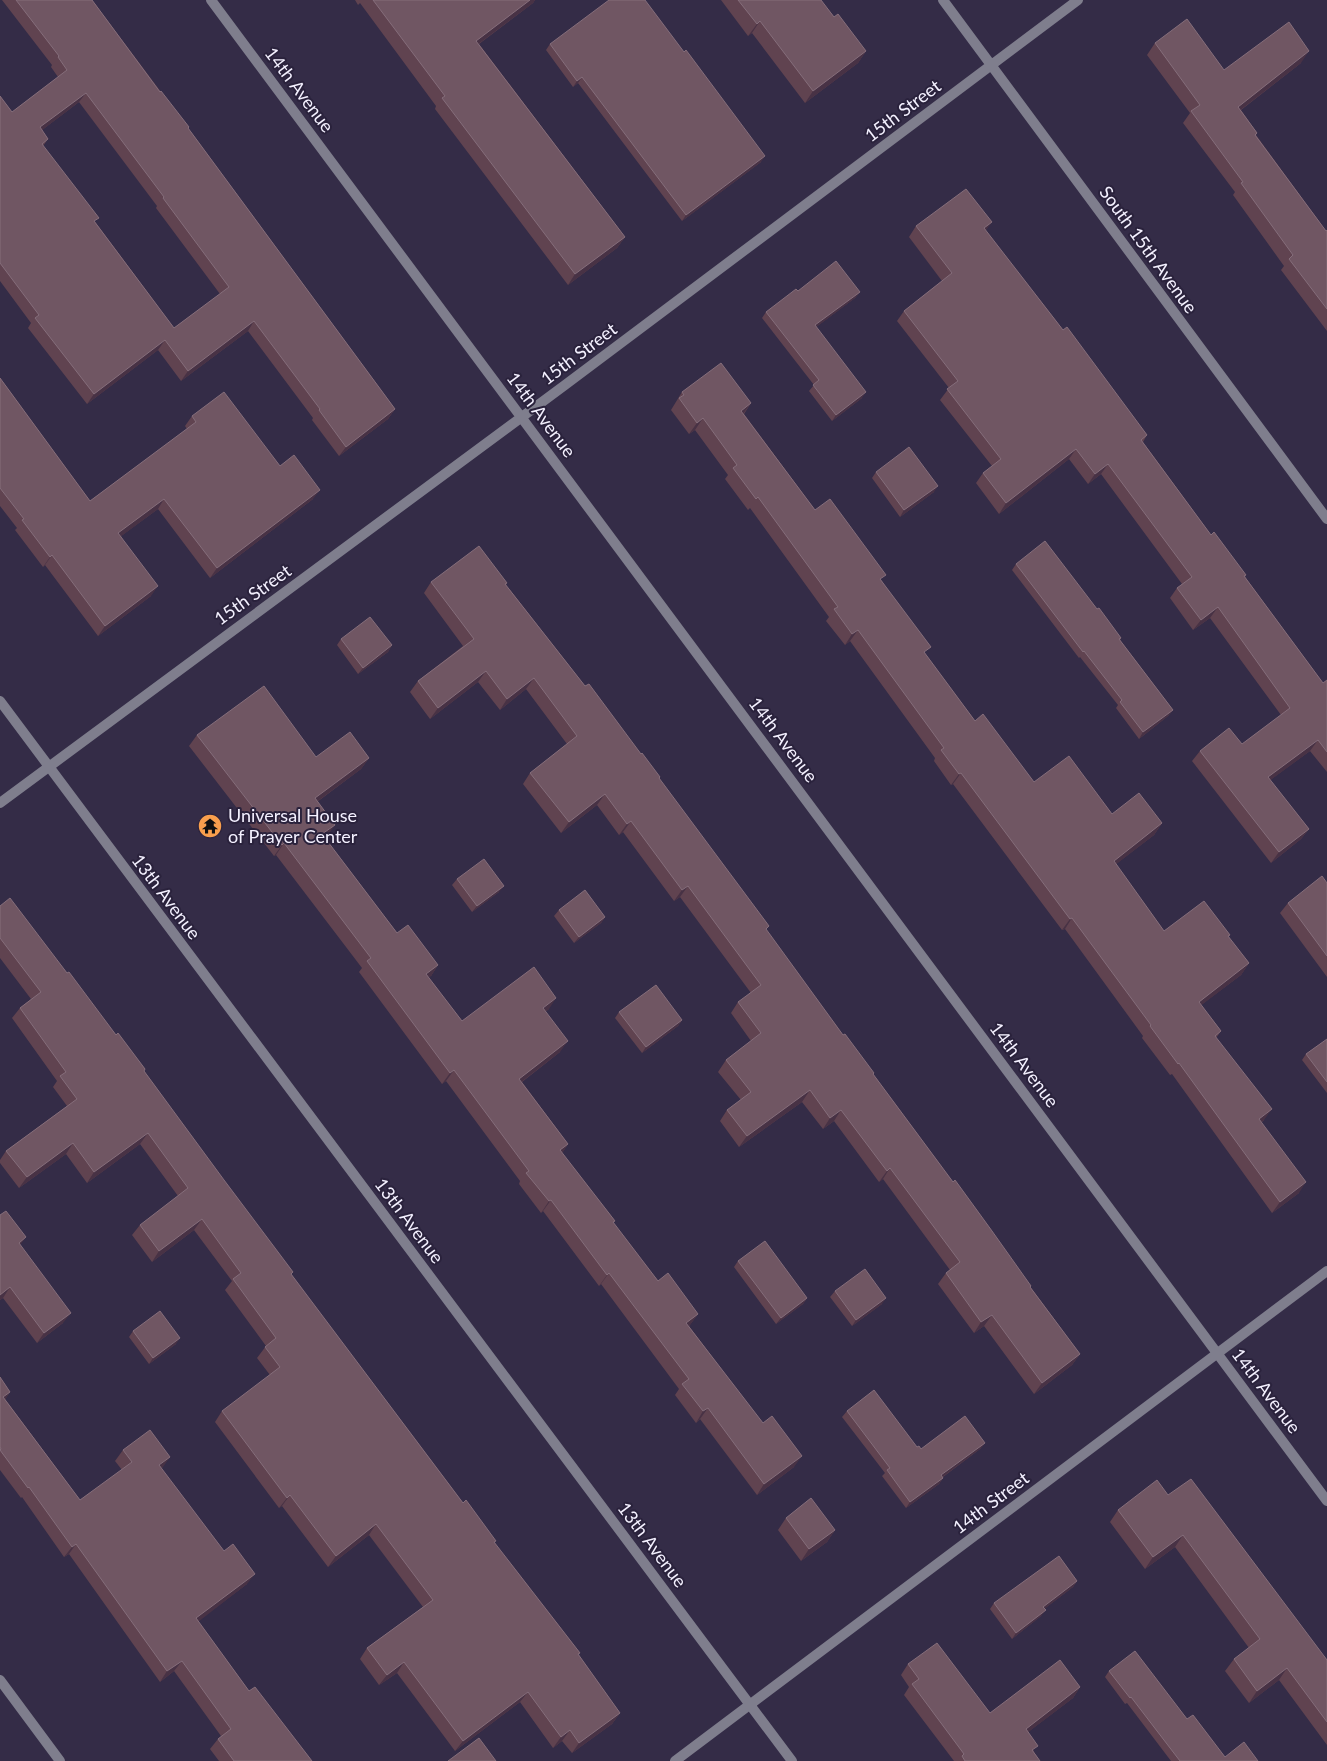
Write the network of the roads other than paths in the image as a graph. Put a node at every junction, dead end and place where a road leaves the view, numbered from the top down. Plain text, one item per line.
1 (211, 0) edge
2 (943, 0) edge
3 (1078, 0) edge
4 (992, 65) junction
5 (522, 416) junction
6 (1327, 519) edge
7 (0, 700) edge
8 (48, 766) junction
9 (0, 803) edge
10 (1327, 1271) edge
11 (1218, 1353) junction
12 (1327, 1501) edge
13 (0, 1680) edge
14 (750, 1704) junction
15 (60, 1761) edge
16 (675, 1761) edge
17 (792, 1761) edge

1 - 5 street, 14th Avenue
2 - 4 street, South 15th Avenue
3 - 4 street, 15th Street
4 - 5 street, 15th Street
4 - 6 street, South 15th Avenue
5 - 8 street, 15th Street
5 - 11 street, 14th Avenue
7 - 8 street, 13th Avenue
8 - 9 street, 15th Street
8 - 14 street, 13th Avenue
10 - 11 street, 14th Street
11 - 12 street, 14th Avenue
11 - 14 street, 14th Street
13 - 15 street
14 - 16 street, 14th Street
14 - 17 street, 13th Avenue

